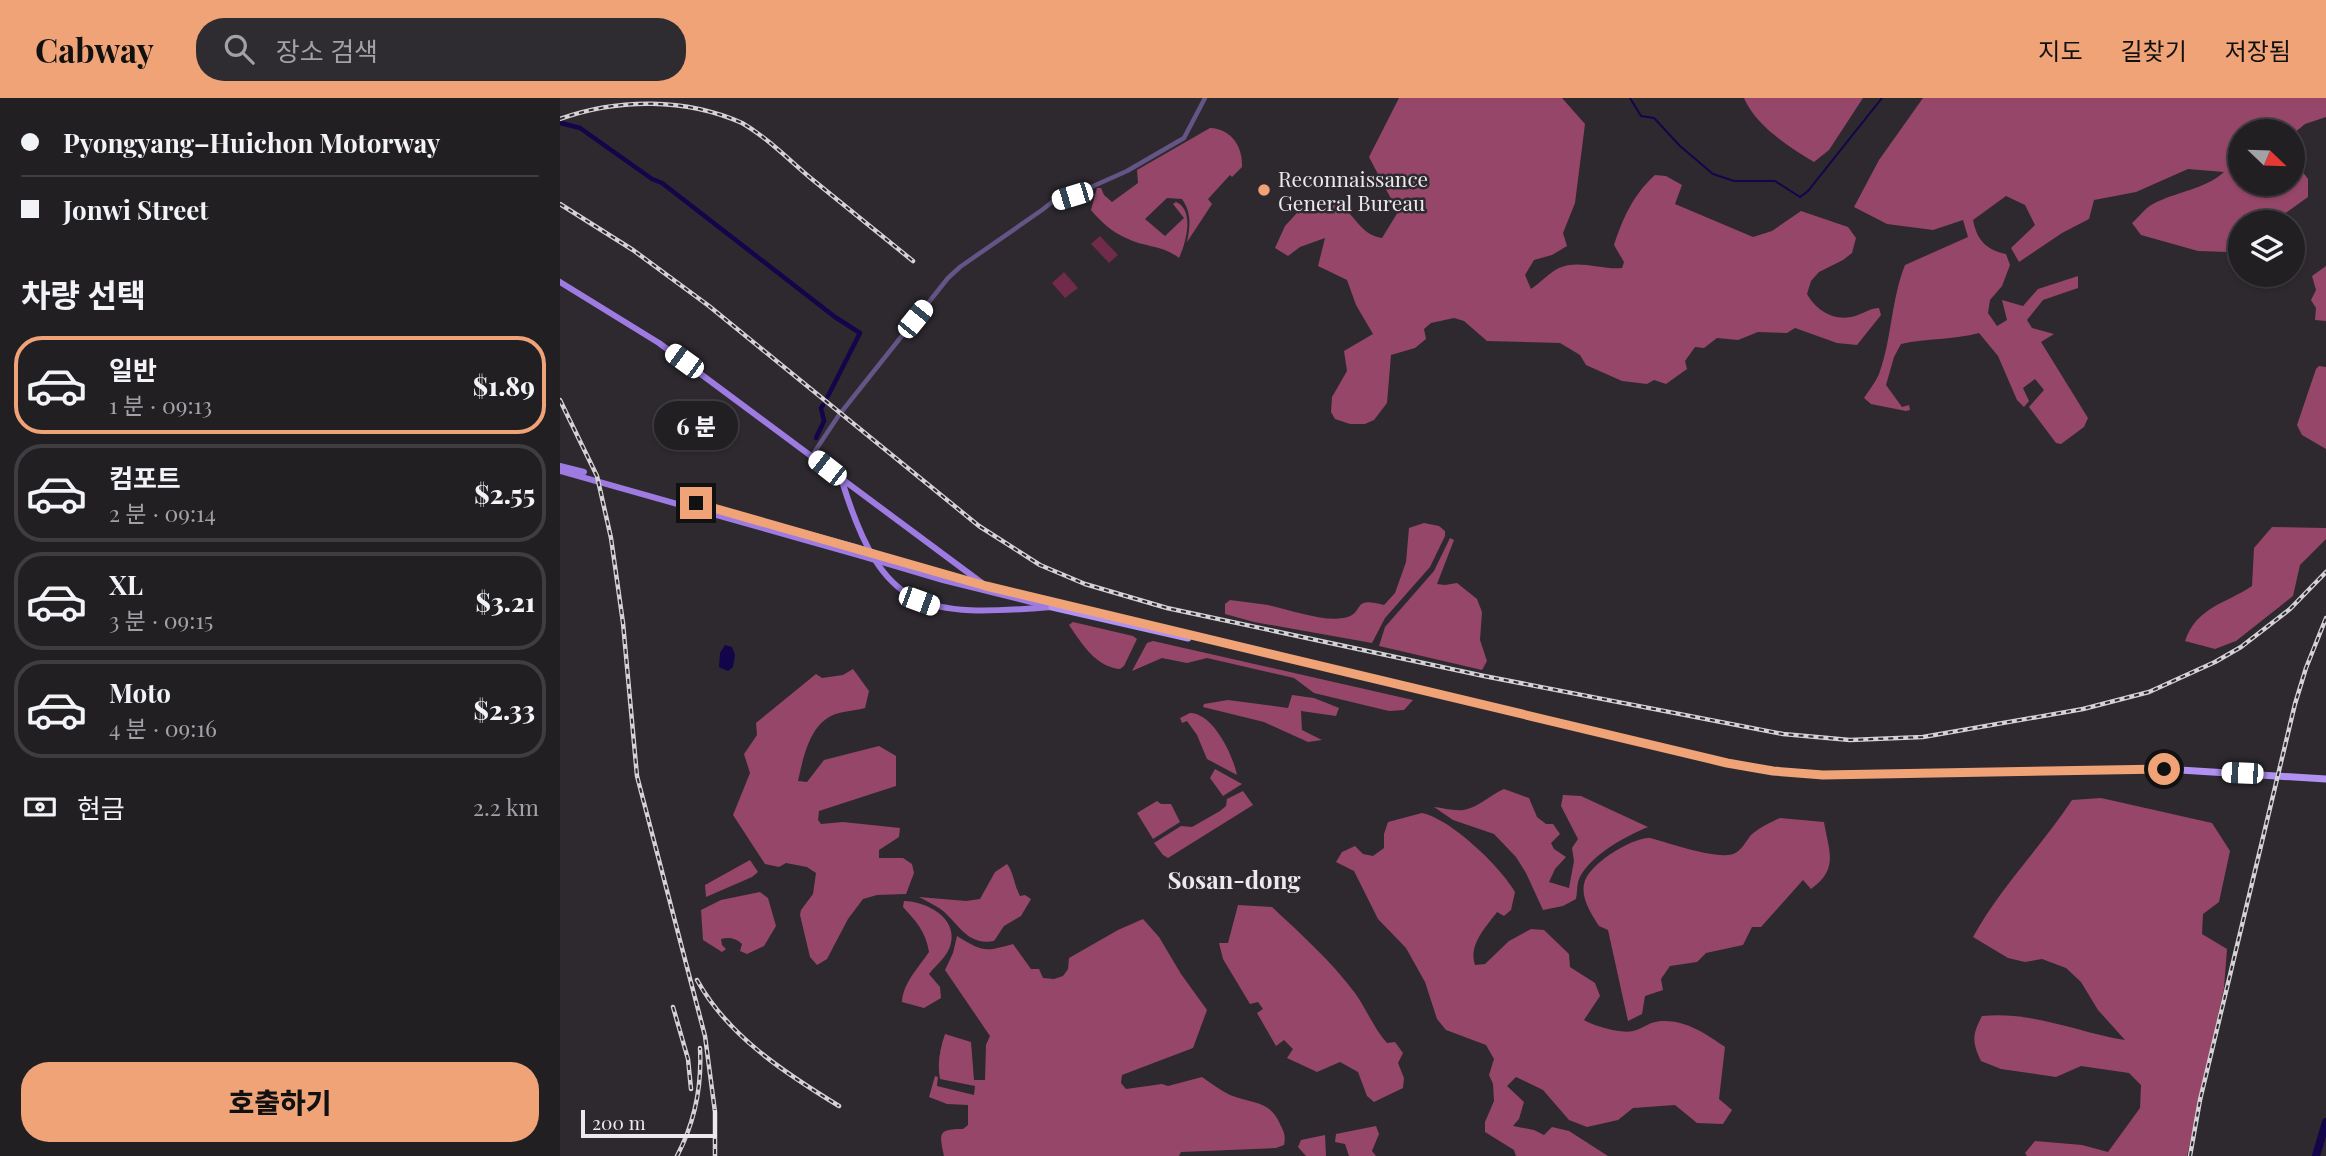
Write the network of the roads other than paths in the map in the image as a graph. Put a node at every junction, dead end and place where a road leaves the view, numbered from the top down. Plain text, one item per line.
1 (1205, 98) edge
2 (560, 282) edge
3 (811, 457) junction
4 (560, 468) edge
5 (842, 480) junction
6 (888, 561) junction
7 (986, 586) junction
8 (1052, 607) junction
9 (2326, 781) edge

1 - 3 street
2 - 3 main road
3 - 5 main road
4 - 6 main road, bridge
5 - 7 main road
5 - 8 main road
6 - 7 main road
6 - 8 main road
7 - 9 highway
8 - 9 highway

